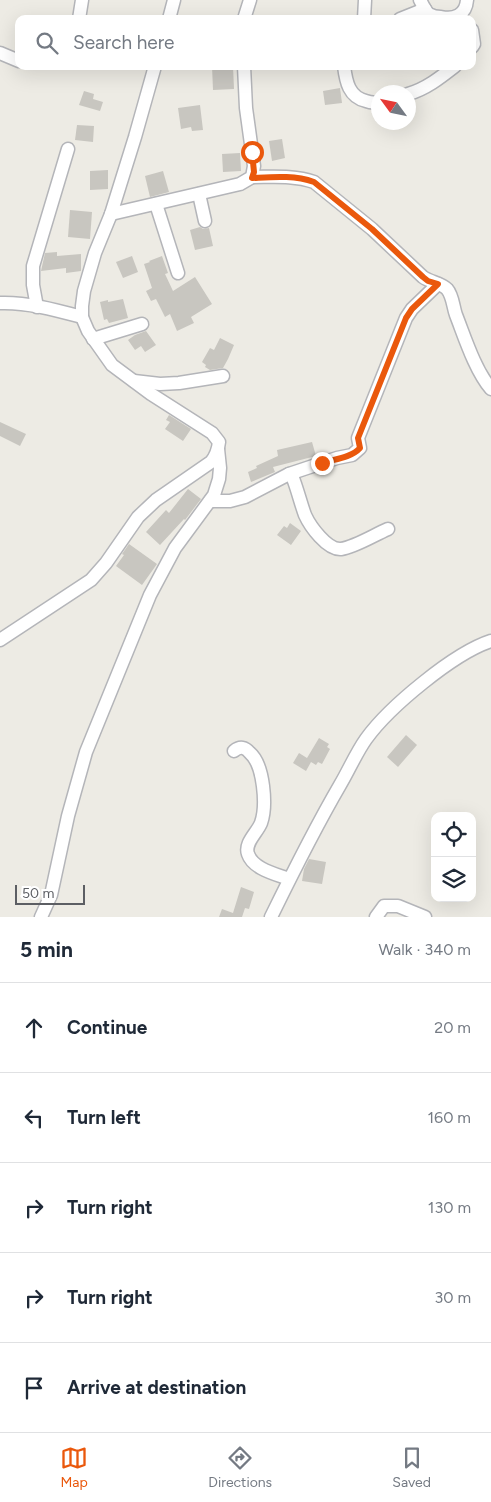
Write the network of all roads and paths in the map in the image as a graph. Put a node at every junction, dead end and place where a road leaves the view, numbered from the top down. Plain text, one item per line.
1 (82, 0) edge
2 (174, 0) edge
3 (250, 0) edge
4 (365, 0) edge
5 (467, 0) edge
6 (422, 4) edge
7 (80, 15) edge
8 (170, 15) edge
9 (245, 15) edge
10 (364, 15) edge
11 (406, 15) edge
12 (431, 15) edge
13 (464, 15) edge
14 (0, 53) edge
15 (15, 59) edge
16 (154, 70) edge
17 (244, 70) edge
18 (345, 70) edge
19 (450, 70) edge
20 (416, 92) edge
21 (371, 102) edge
22 (68, 149) dead end
23 (252, 178) junction
24 (199, 194) junction
25 (156, 204) junction
26 (111, 214) junction
27 (205, 221) dead end
28 (178, 273) dead end
29 (438, 284) junction
30 (0, 302) edge
31 (37, 307) junction
32 (82, 317) junction
33 (142, 324) dead end
34 (93, 340) junction
35 (223, 376) dead end
36 (132, 380) junction
37 (491, 389) edge
38 (218, 449) junction
39 (289, 474) junction
40 (210, 501) junction
41 (388, 530) dead end
42 (0, 640) edge
43 (491, 640) edge
44 (234, 750) dead end
45 (289, 879) junction
46 (41, 917) edge
47 (271, 917) edge
48 (376, 917) edge
49 (425, 917) edge

1 - 7 street
2 - 8 street
3 - 9 street
4 - 10 street
5 - 13 street
6 - 11 street
6 - 12 street
14 - 15 street
16 - 26 street
17 - 23 street
18 - 21 street
19 - 20 street
22 - 31 street
23 - 24 street
23 - 29 street
24 - 25 street
24 - 27 street
25 - 26 street
25 - 28 street
26 - 32 street
29 - 37 street
29 - 39 street
30 - 31 street
31 - 32 street
32 - 34 street
33 - 34 street
34 - 36 street
35 - 36 street
36 - 38 street
38 - 40 street
38 - 42 street
39 - 40 street
39 - 41 street
40 - 46 street
43 - 45 street
44 - 45 street
45 - 47 street
48 - 49 street

